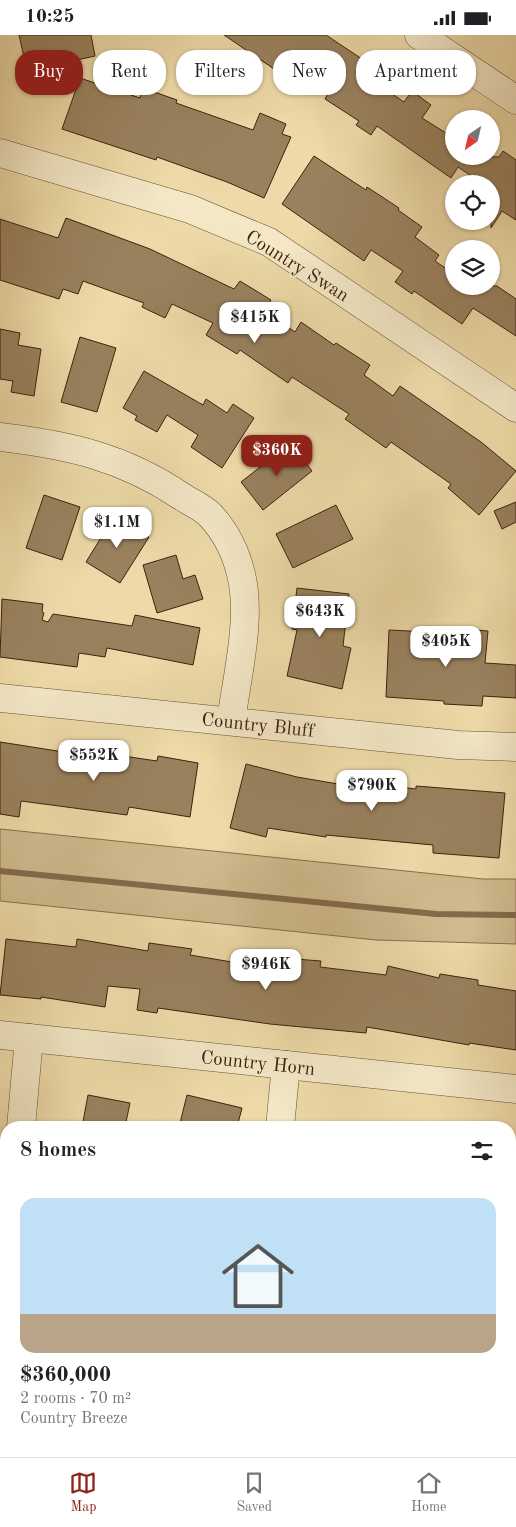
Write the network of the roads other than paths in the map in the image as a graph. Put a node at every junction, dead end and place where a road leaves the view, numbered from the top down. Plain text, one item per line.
1 (419, 35) edge
2 (516, 100) edge
3 (0, 153) edge
4 (516, 408) edge
5 (0, 437) edge
6 (0, 698) edge
7 (231, 721) junction
8 (516, 747) edge
9 (0, 1035) edge
10 (29, 1038) junction
11 (286, 1065) junction
12 (516, 1089) edge
13 (22, 1121) edge
14 (281, 1121) edge

1 - 2 street
3 - 4 street, Country Swan
5 - 7 street
6 - 7 street, Country Bluff
7 - 8 street, Country Bluff
9 - 10 street, Country Horn
10 - 11 street, Country Horn
10 - 13 street
11 - 12 street, Country Horn
11 - 14 street

